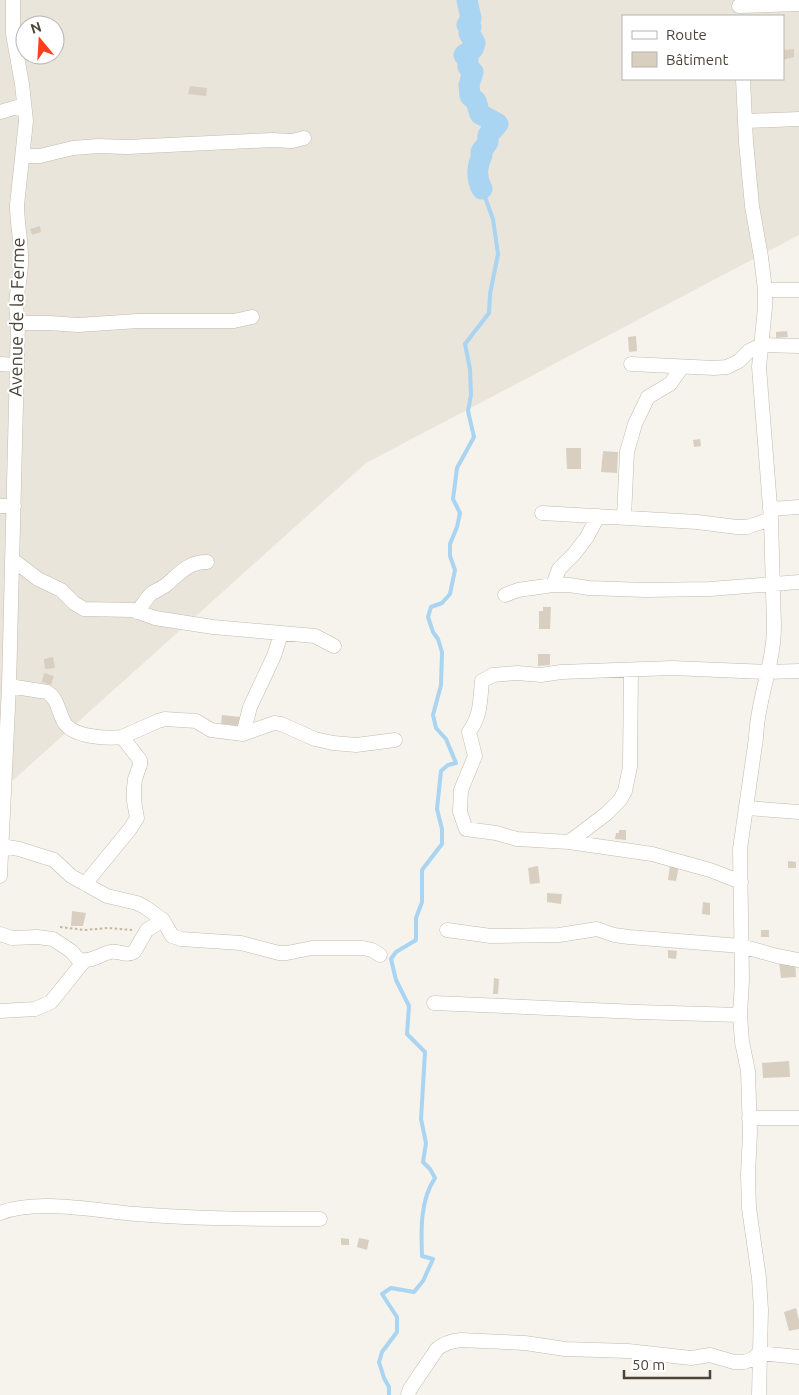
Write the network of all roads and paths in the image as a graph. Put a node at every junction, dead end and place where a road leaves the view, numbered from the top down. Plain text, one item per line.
1 (13, 0) edge
2 (799, 4) edge
3 (739, 7) edge
4 (743, 80) edge
5 (24, 105) junction
6 (0, 112) edge
7 (799, 119) edge
8 (746, 121) junction
9 (304, 138) dead end
10 (23, 156) junction
11 (765, 290) junction
12 (799, 290) edge
13 (252, 317) dead end
14 (18, 323) junction
15 (761, 345) junction
16 (799, 346) edge
17 (0, 364) edge
18 (631, 364) dead end
19 (16, 365) junction
20 (682, 367) junction
21 (7, 506) edge
22 (799, 507) edge
23 (542, 513) dead end
24 (771, 514) junction
25 (598, 516) junction
26 (624, 517) junction
27 (13, 560) junction
28 (207, 562) dead end
29 (799, 582) edge
30 (553, 584) junction
31 (772, 585) junction
32 (505, 595) dead end
33 (137, 612) junction
34 (5, 625) edge
35 (281, 634) junction
36 (334, 646) dead end
37 (631, 670) junction
38 (799, 671) edge
39 (767, 672) junction
40 (9, 686) junction
41 (243, 734) junction
42 (122, 737) junction
43 (395, 740) dead end
44 (2, 790) edge
45 (747, 808) junction
46 (799, 812) edge
47 (569, 842) junction
48 (2, 846) junction
49 (0, 876) edge
50 (741, 882) junction
51 (85, 884) junction
52 (162, 920) junction
53 (59, 927) dead end
54 (133, 930) dead end
55 (447, 930) dead end
56 (0, 934) edge
57 (741, 946) junction
58 (380, 955) dead end
59 (799, 960) edge
60 (84, 961) junction
61 (434, 1002) dead end
62 (0, 1011) edge
63 (740, 1015) junction
64 (749, 1118) junction
65 (799, 1118) edge
66 (0, 1213) edge
67 (320, 1219) dead end
68 (759, 1353) junction
69 (799, 1357) edge
70 (408, 1395) edge
71 (759, 1395) edge

1 - 5 street, Avenue de la Ferme
2 - 3 street
4 - 8 street
5 - 6 street
5 - 10 street, Avenue de la Ferme
7 - 8 street
8 - 11 street
9 - 10 street
10 - 14 street, Avenue de la Ferme
11 - 12 street
11 - 15 street
13 - 14 street
14 - 19 street, Avenue de la Ferme
15 - 16 street
15 - 20 street
15 - 24 street
17 - 19 street
18 - 20 street
19 - 21 street, Avenue de la Ferme
20 - 26 street
21 - 27 street, Avenue de la Ferme
22 - 24 street
23 - 25 street
24 - 26 street
24 - 31 street
25 - 26 street
25 - 30 street
27 - 33 street
27 - 34 street, Avenue de la Ferme
28 - 33 street
29 - 31 street
30 - 31 street
30 - 32 street
31 - 39 street
33 - 35 street
34 - 40 street, Avenue de la Ferme
35 - 36 street
35 - 41 street
37 - 39 street
37 - 47 street
37 - 47 street
38 - 39 street
39 - 45 street
40 - 42 street
40 - 44 street, Avenue de la Ferme
41 - 42 street
41 - 43 street
42 - 51 street
44 - 48 street, Avenue de la Ferme
45 - 46 street
45 - 50 street
47 - 50 street
48 - 49 street, Avenue de la Ferme
48 - 51 street
50 - 57 street
51 - 52 street
52 - 58 street
52 - 60 street
53 - 54 path
55 - 57 street
56 - 60 street
57 - 59 street
57 - 63 street
60 - 62 street
61 - 63 street
63 - 64 street
64 - 65 street
64 - 68 street
66 - 67 street
68 - 69 street
68 - 70 street
68 - 71 street

